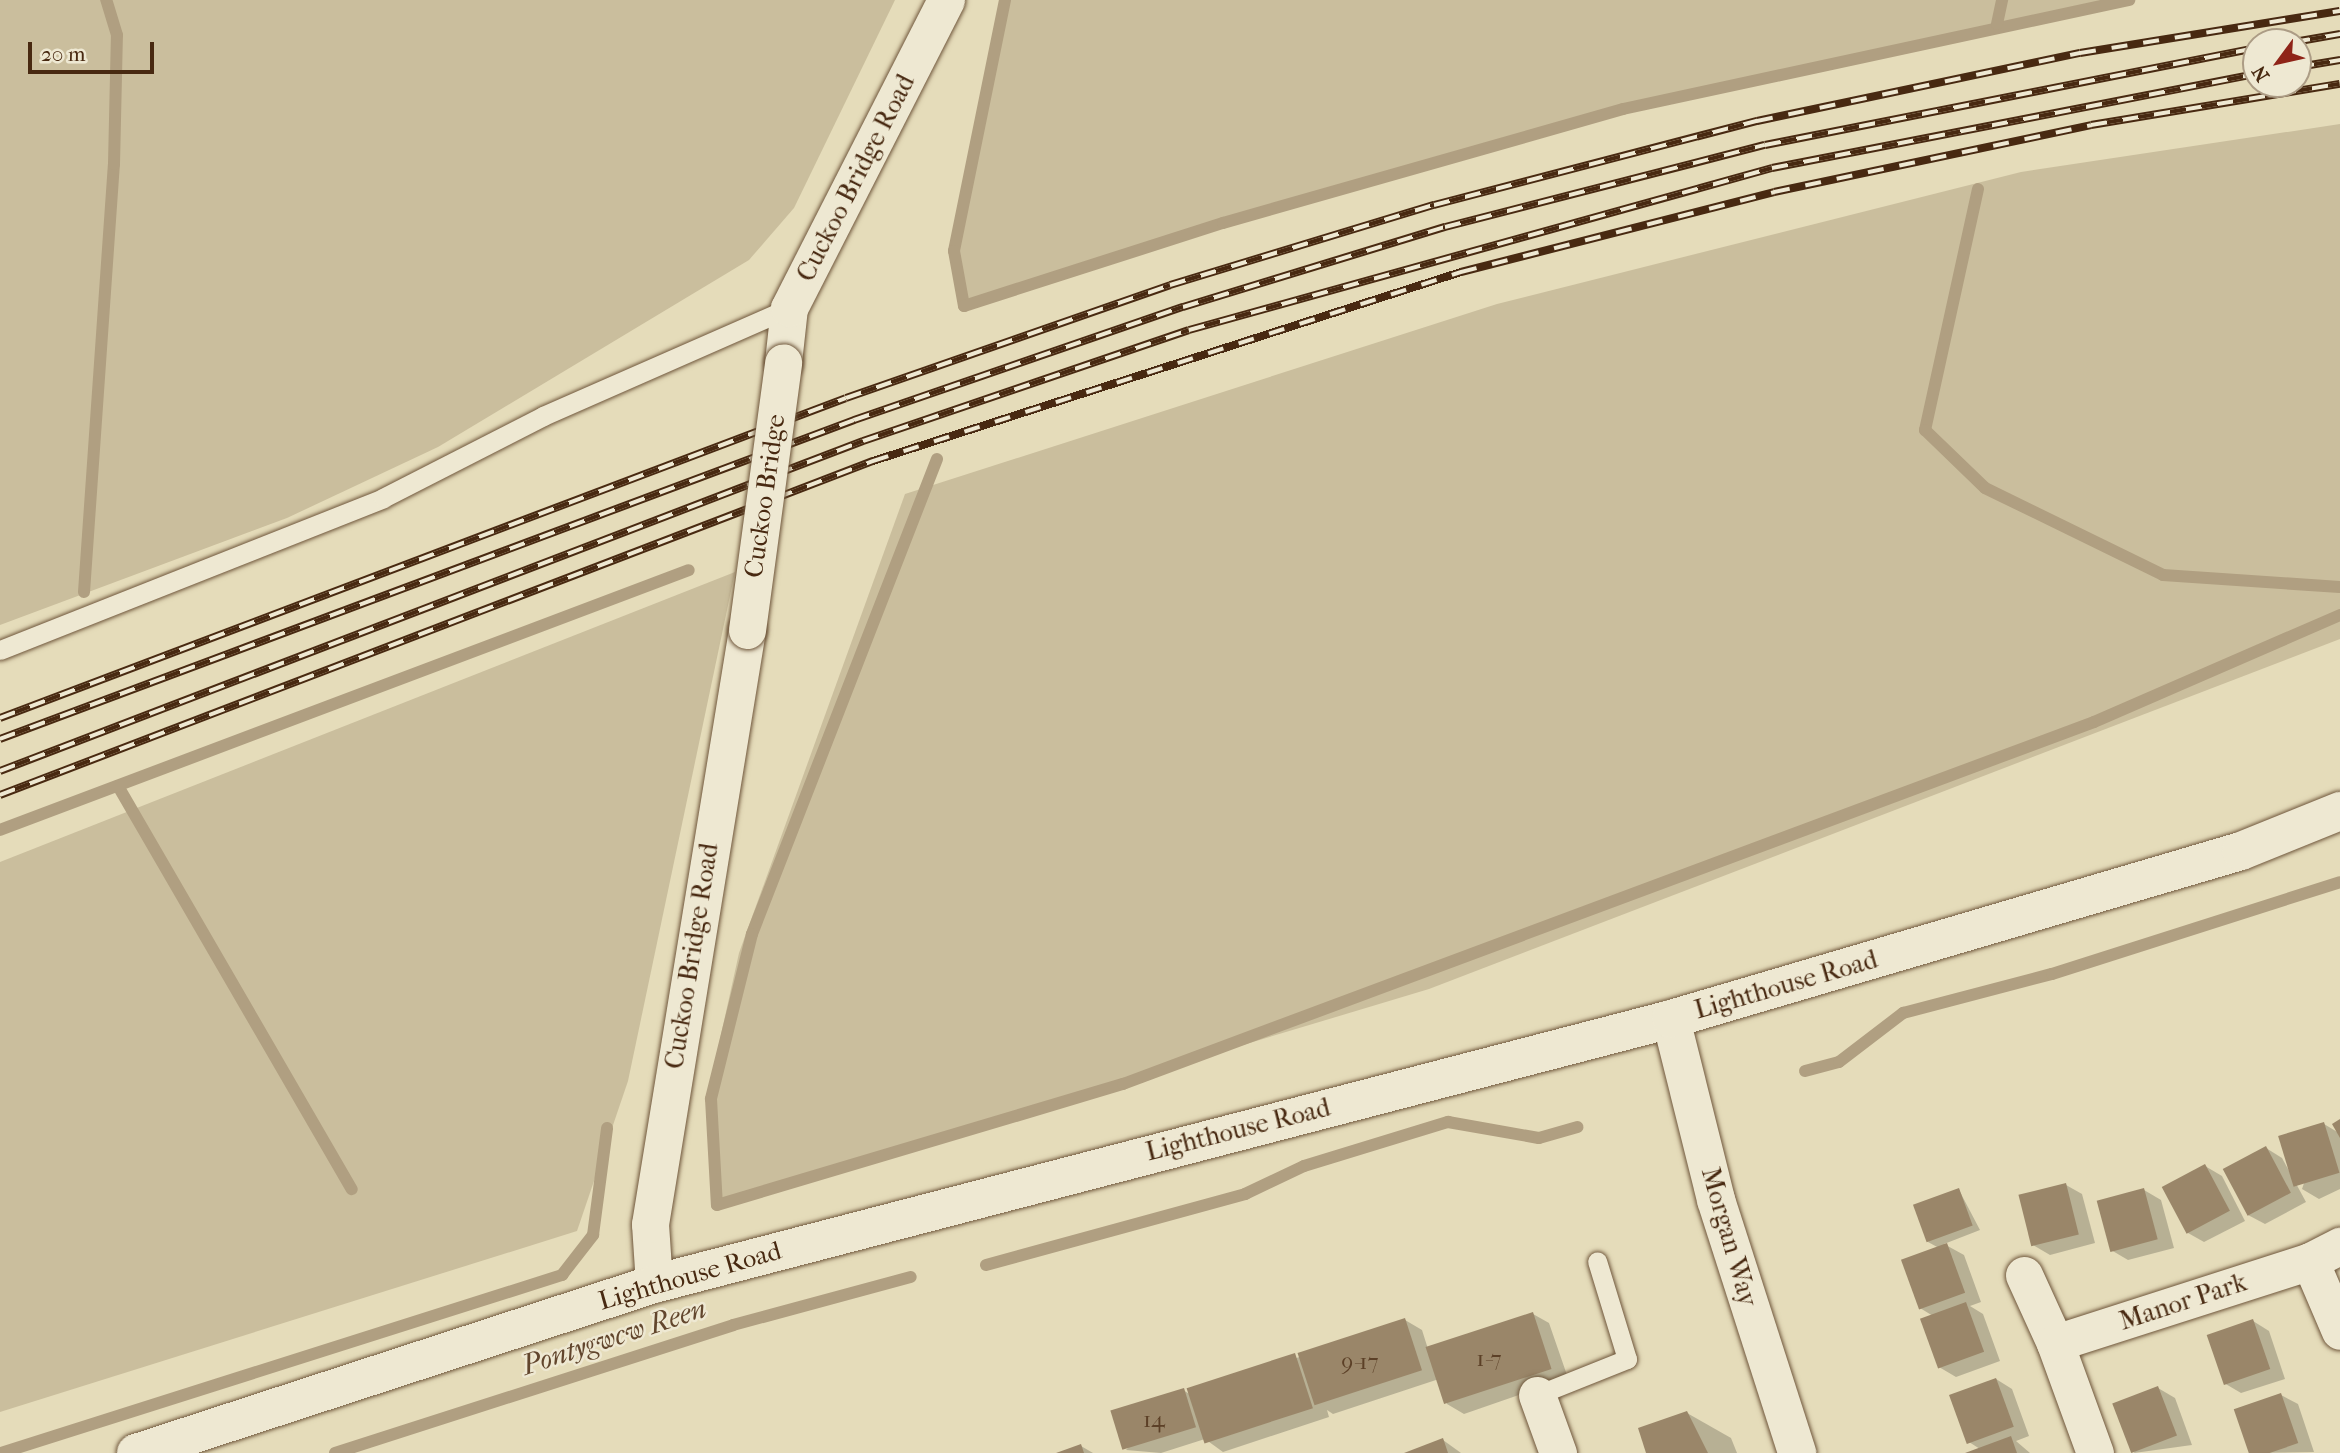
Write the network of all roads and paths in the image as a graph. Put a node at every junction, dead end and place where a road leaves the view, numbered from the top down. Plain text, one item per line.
1 (946, 0) edge
2 (789, 308) junction
3 (783, 362) joint
4 (747, 630) joint
5 (0, 650) edge
6 (2340, 811) edge
7 (1671, 1018) junction
8 (2325, 1254) edge
9 (1597, 1261) dead end
10 (2024, 1275) dead end
11 (654, 1284) junction
12 (2340, 1331) edge
13 (2055, 1343) junction
14 (1537, 1395) joint
15 (136, 1453) edge
16 (1558, 1453) edge
17 (1797, 1453) edge
18 (2095, 1453) edge

1 - 2 street, Cuckoo Bridge Road
2 - 3 street, Cuckoo Bridge Road
2 - 5 lane
3 - 4 street, Cuckoo Bridge, bridge
4 - 11 street, Cuckoo Bridge Road
6 - 7 main road, Lighthouse Road
7 - 11 main road, Lighthouse Road
7 - 17 main road, Morgan Way
8 - 12 street, Manor Park
8 - 13 street, Manor Park
9 - 14 lane
10 - 13 street
11 - 15 main road, Lighthouse Road
13 - 18 street
14 - 16 street

